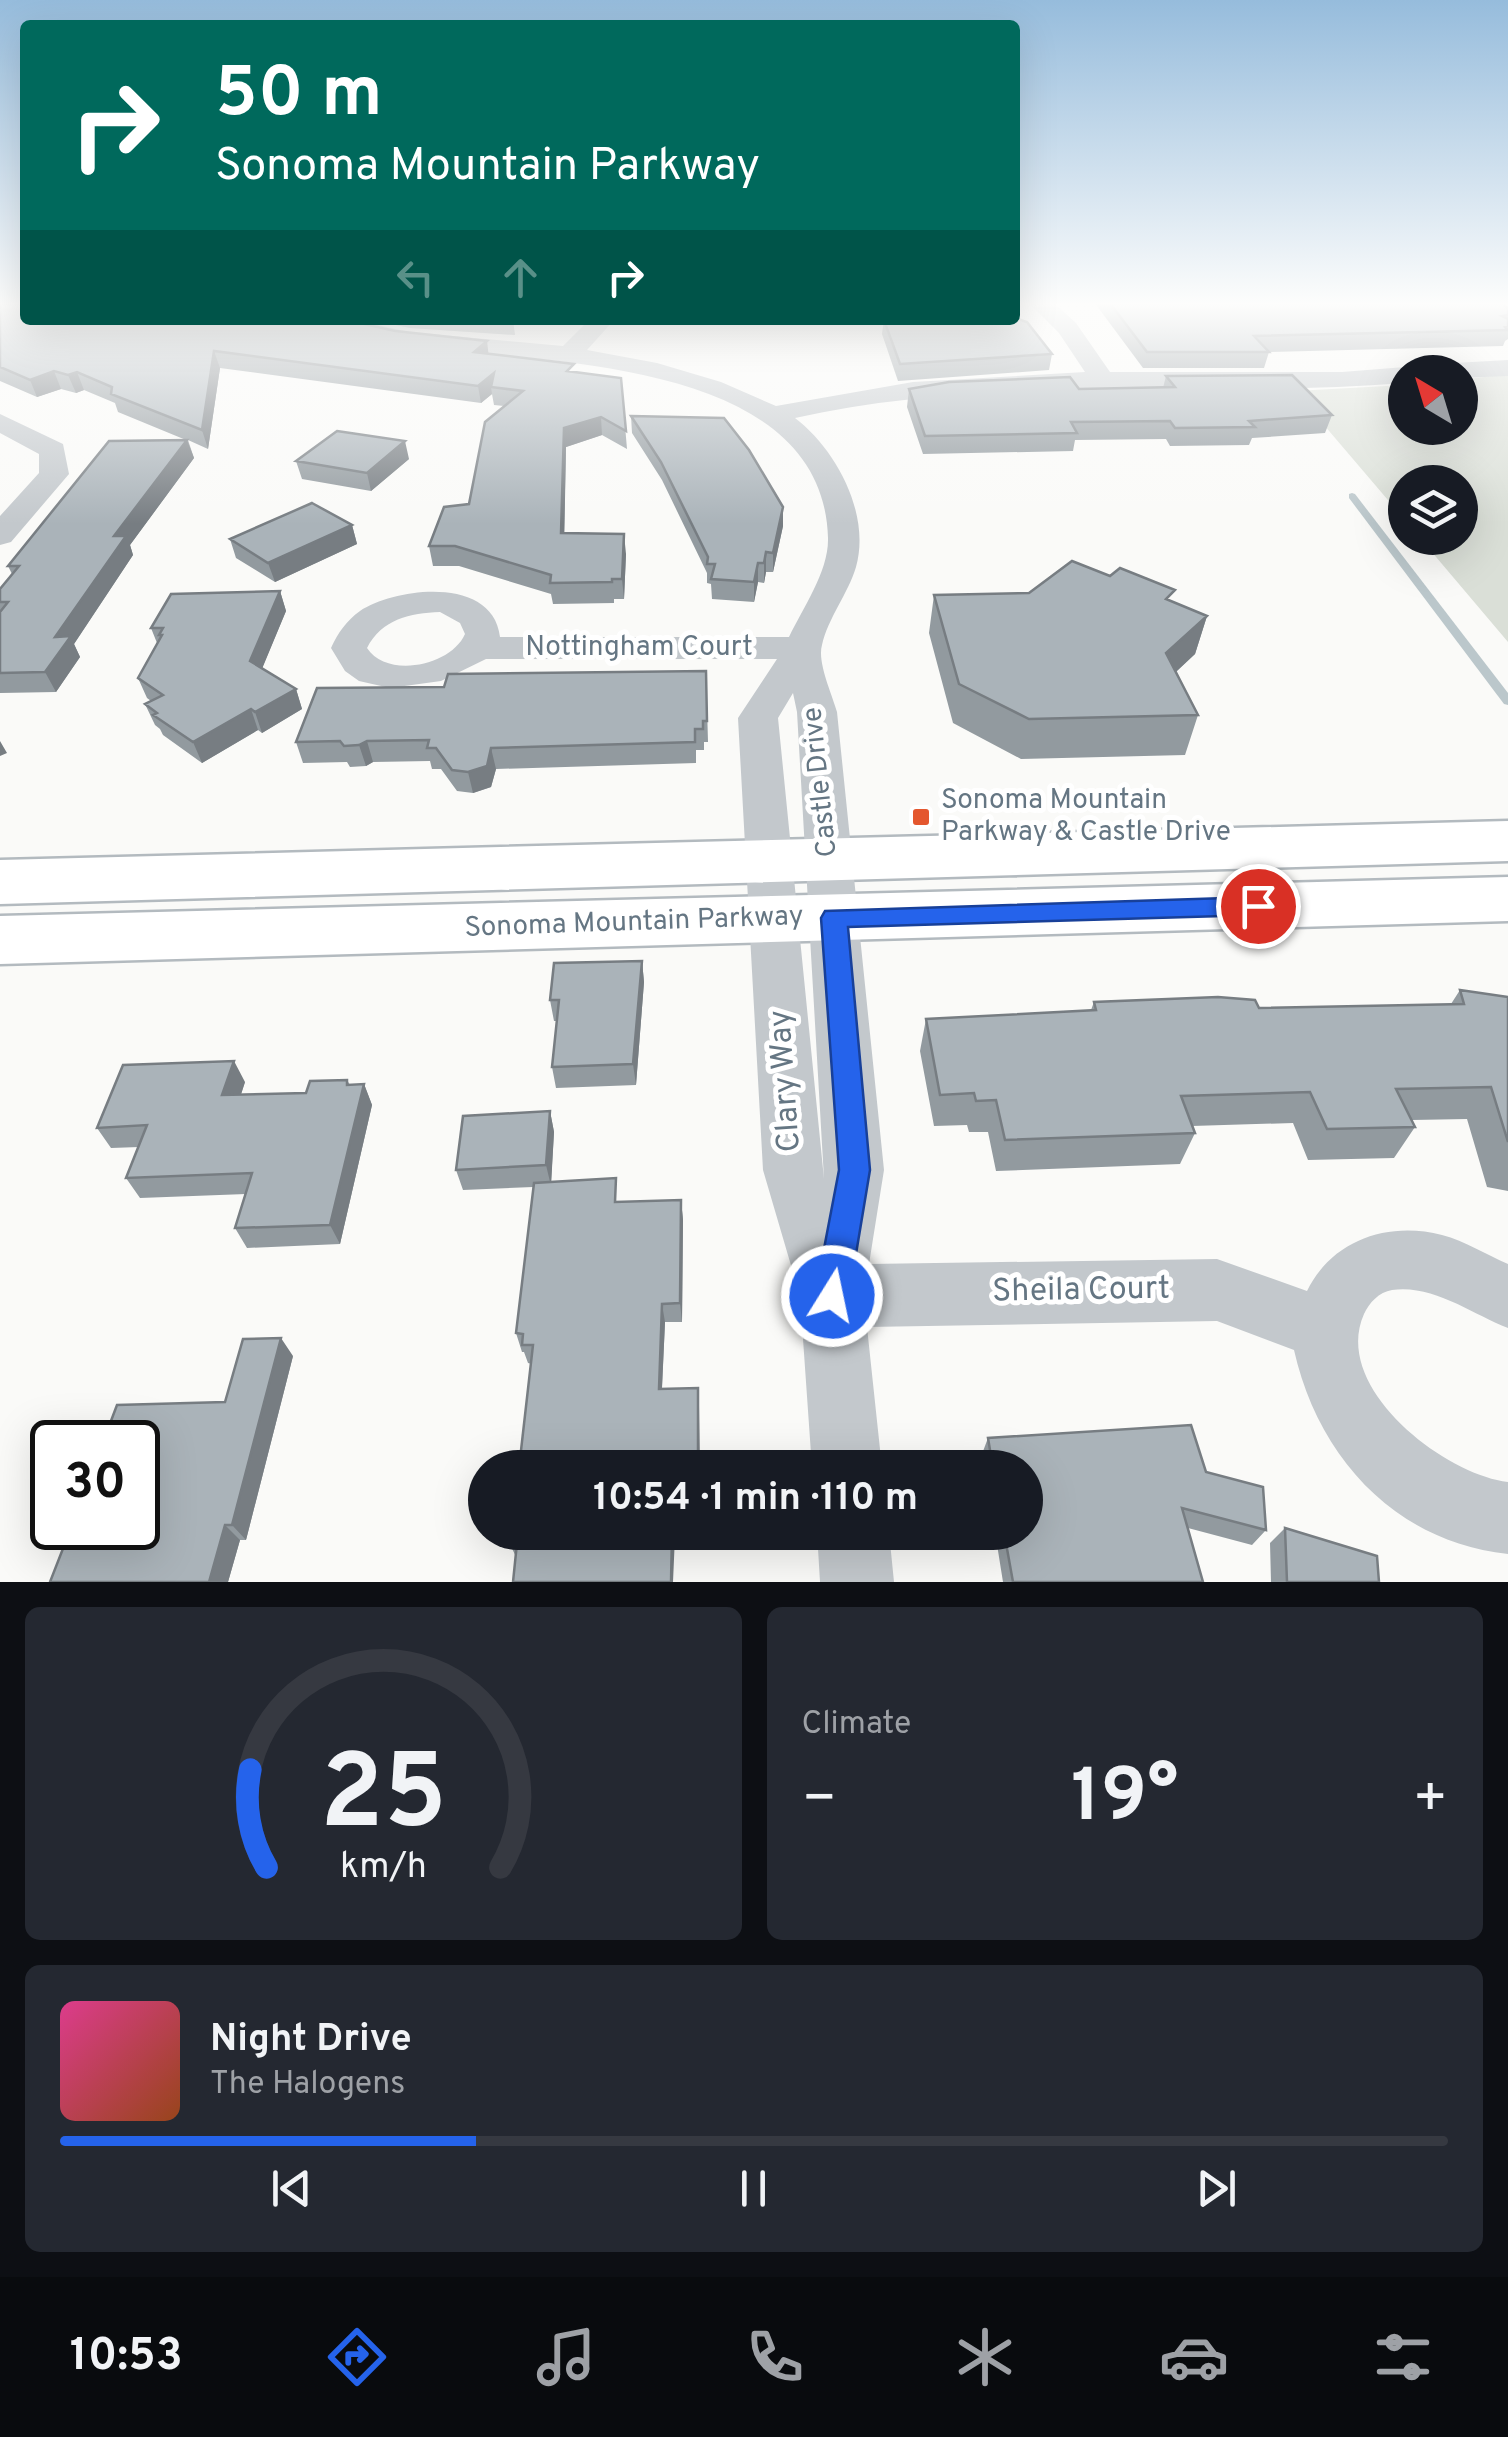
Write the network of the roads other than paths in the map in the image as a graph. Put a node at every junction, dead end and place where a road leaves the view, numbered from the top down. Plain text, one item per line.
1 (673, 376) edge
2 (1100, 376) edge
3 (1388, 376) edge
4 (1104, 382) junction
5 (772, 415) junction
6 (0, 422) edge
7 (0, 535) edge
8 (477, 648) dead end
9 (802, 648) junction
10 (1508, 841) edge
11 (0, 882) edge
12 (832, 889) junction
13 (772, 890) junction
14 (1508, 899) edge
15 (0, 940) edge
16 (832, 1296) junction
17 (1508, 1297) edge
18 (1324, 1329) junction
19 (845, 1450) edge
20 (1508, 1518) edge
21 (854, 1550) edge
22 (857, 1582) edge

1 - 5 street, Castle Drive
2 - 4 street
3 - 4 street
4 - 5 street
5 - 9 street, Castle Drive
6 - 7 street
8 - 9 street, Nottingham Court
9 - 12 street, Castle Drive
9 - 13 street, Castle Drive
10 - 12 main road, Sonoma Mountain Parkway
11 - 13 main road, Sonoma Mountain Parkway
12 - 13 main road, Sonoma Mountain Parkway
12 - 14 main road, Sonoma Mountain Parkway
12 - 16 street, Clary Way
13 - 15 main road, Sonoma Mountain Parkway
13 - 16 street, Clary Way
16 - 18 street, Sheila Court
16 - 19 street, Clary Way
17 - 18 street
18 - 20 street
21 - 22 street

